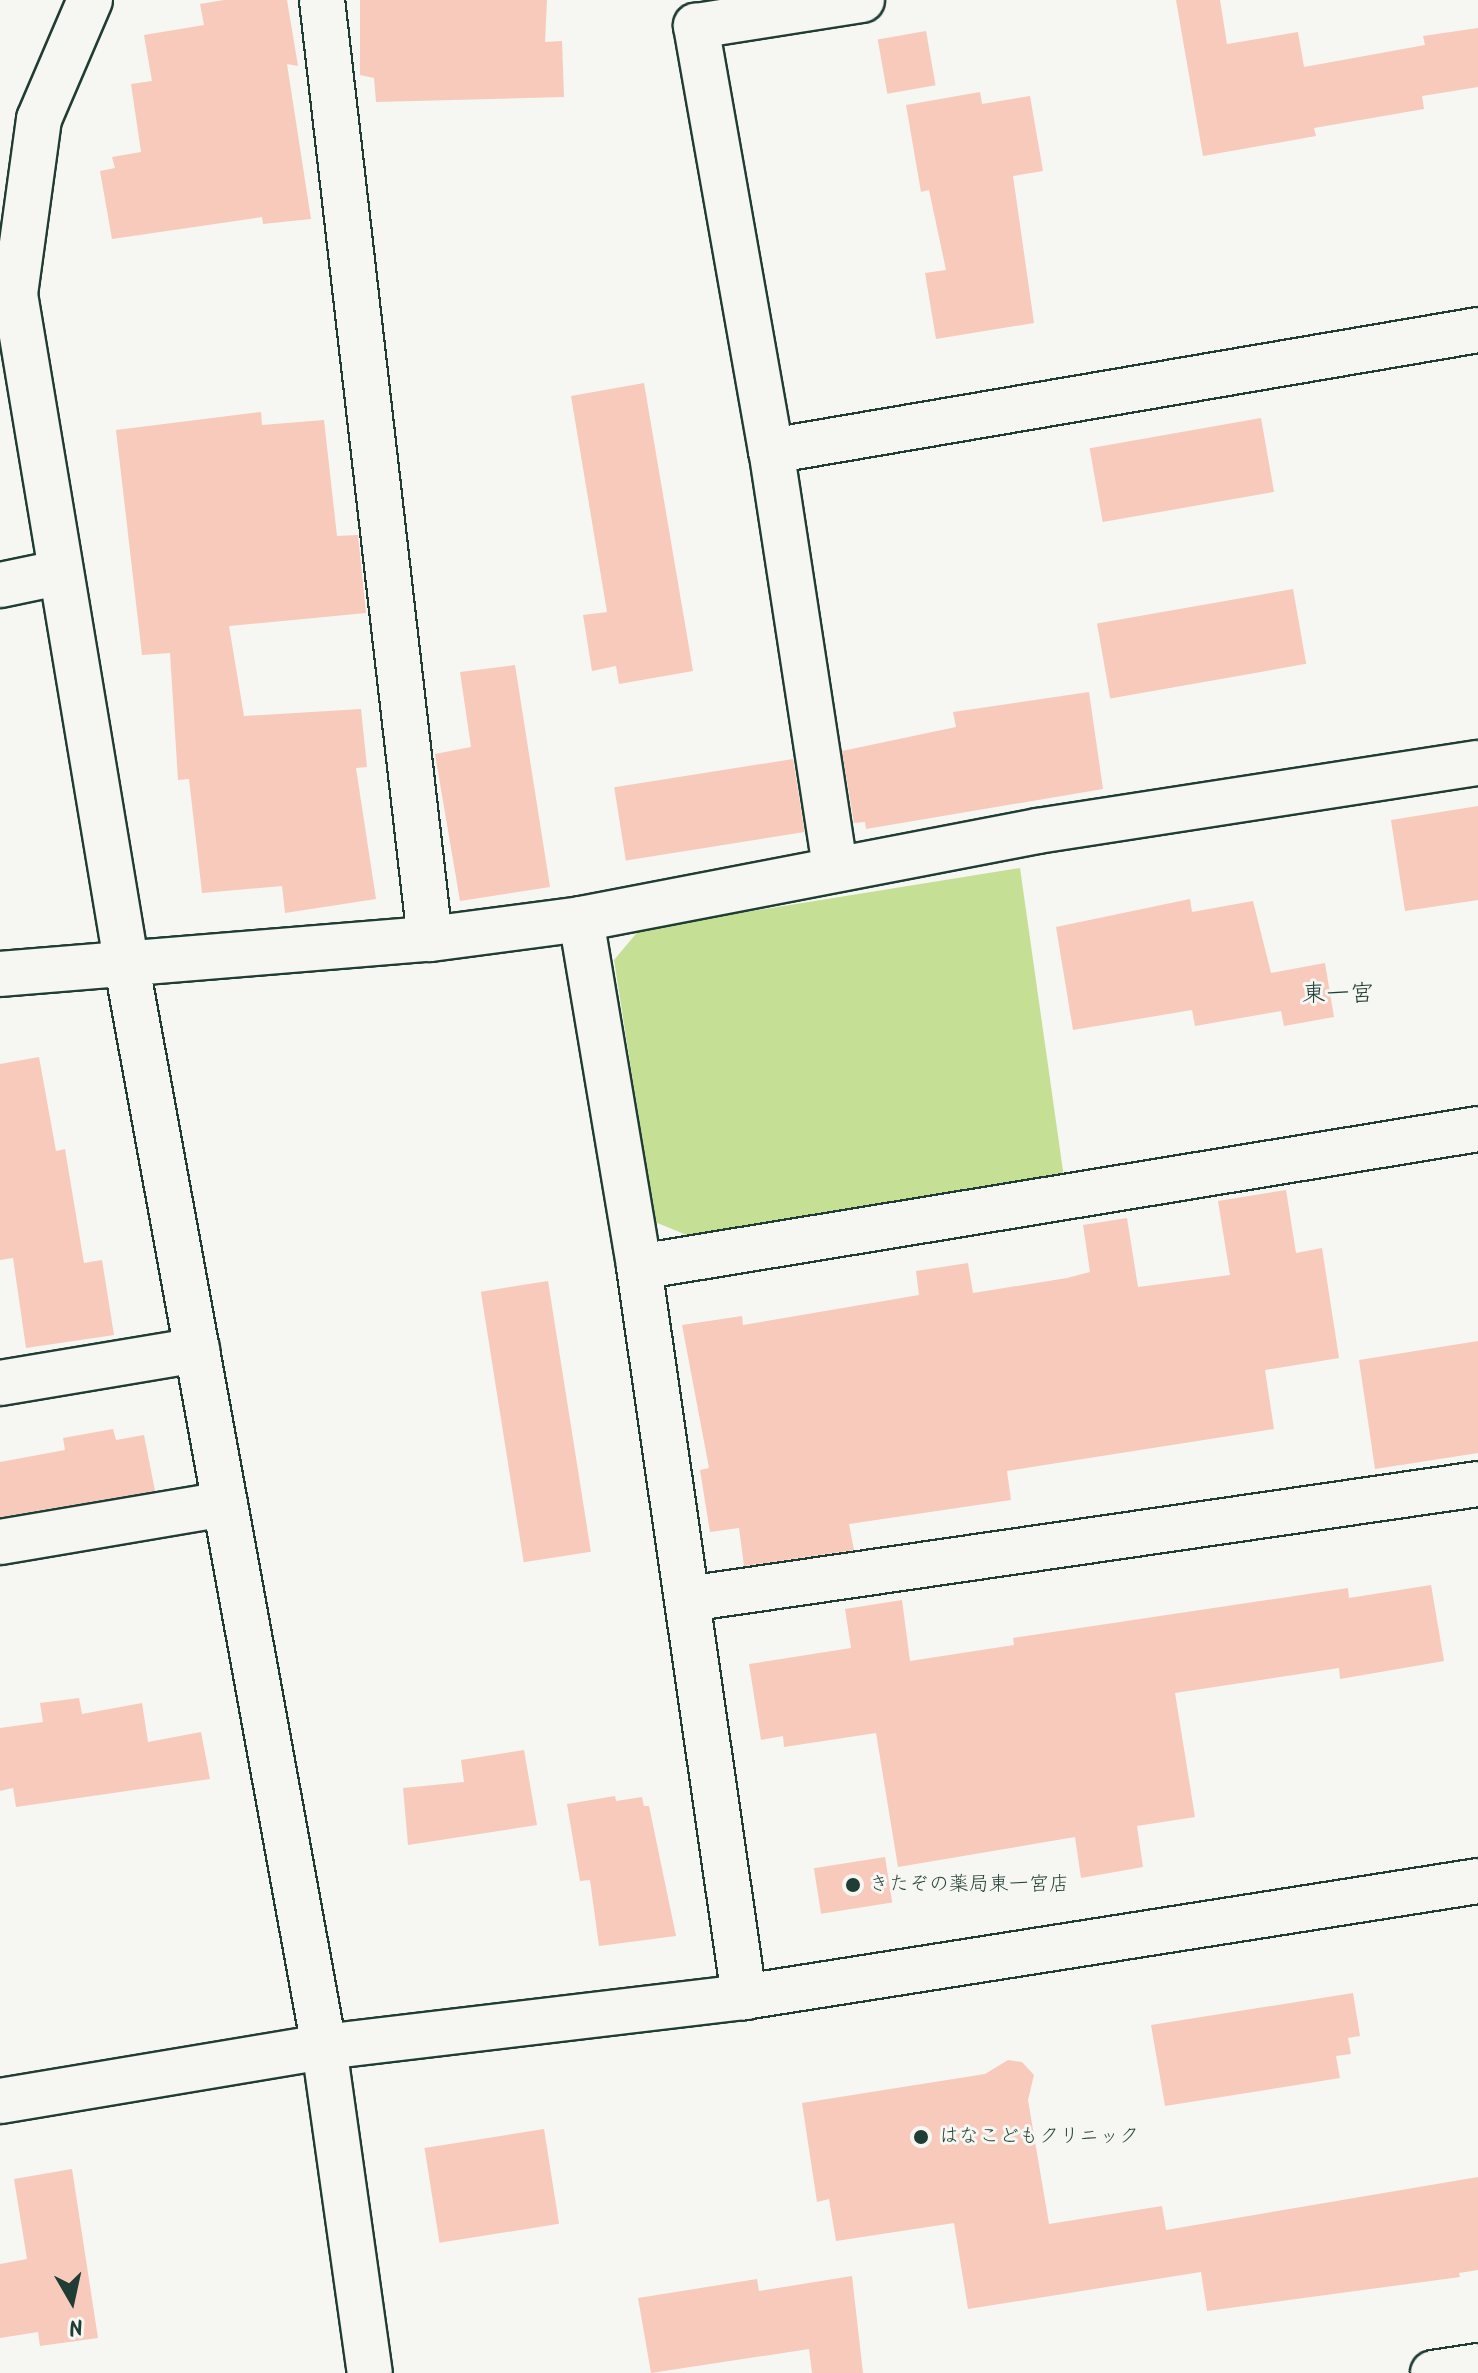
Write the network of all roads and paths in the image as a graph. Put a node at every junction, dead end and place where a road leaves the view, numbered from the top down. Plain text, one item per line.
1 (90, 0) edge
2 (322, 0) edge
3 (862, 0) edge
4 (693, 13) edge
5 (1478, 330) edge
6 (771, 451) junction
7 (58, 573) junction
8 (0, 585) edge
9 (1478, 763) edge
10 (835, 867) junction
11 (581, 919) junction
12 (430, 939) junction
13 (127, 967) junction
14 (0, 974) edge
15 (1478, 1129) edge
16 (639, 1267) junction
17 (197, 1350) junction
18 (0, 1382) edge
19 (1478, 1484) edge
20 (225, 1504) junction
21 (0, 1542) edge
22 (688, 1599) junction
23 (1478, 1881) edge
24 (744, 1997) junction
25 (324, 2047) junction
26 (0, 2101) edge
27 (1478, 2366) edge
28 (370, 2373) edge
29 (1433, 2373) edge

1 - 7 street
2 - 12 street
3 - 4 street
4 - 6 street
5 - 6 street
6 - 10 street
7 - 8 street
7 - 13 street
9 - 10 street
10 - 11 street
11 - 12 street
11 - 16 street
12 - 13 street
13 - 14 street
13 - 17 street
15 - 16 street
16 - 22 street
17 - 18 street
17 - 20 street
19 - 22 street
20 - 21 street
20 - 25 street
22 - 24 street
23 - 24 street
24 - 25 street
25 - 26 street
25 - 28 street
27 - 29 street

